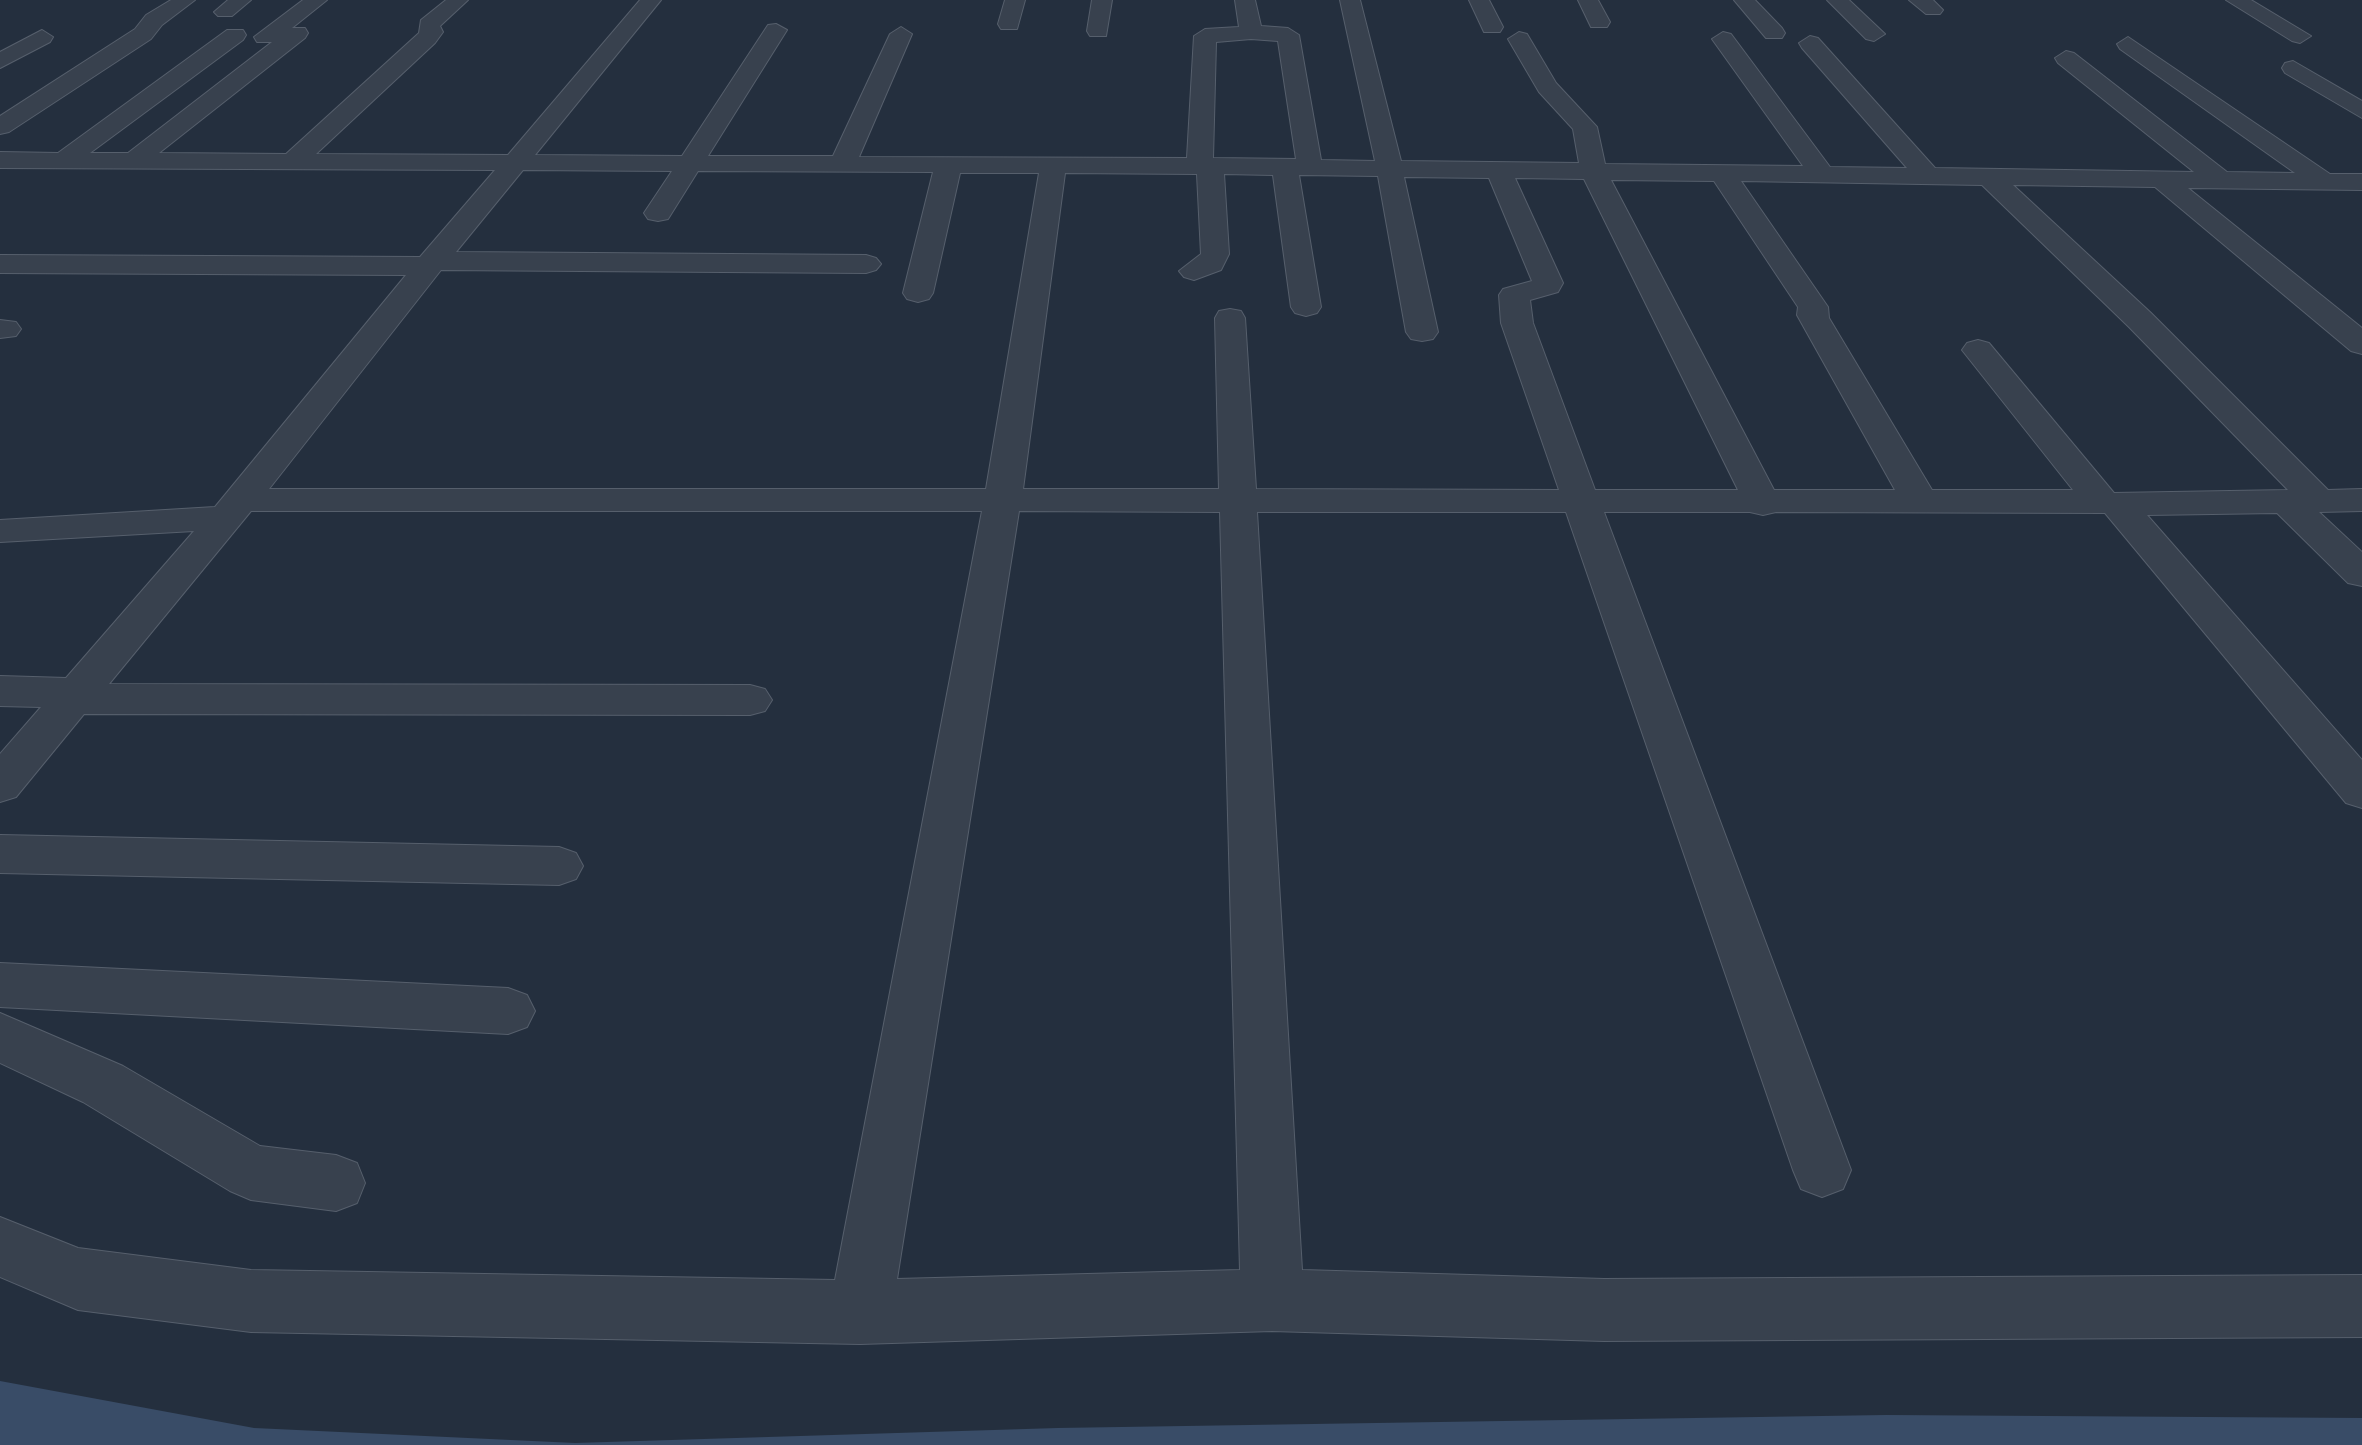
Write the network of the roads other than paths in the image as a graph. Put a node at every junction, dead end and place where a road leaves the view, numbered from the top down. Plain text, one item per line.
1 (185, 0) edge
2 (317, 0) edge
3 (458, 0) edge
4 (651, 0) edge
5 (1015, 0) edge
6 (1102, 0) edge
7 (1245, 0) edge
8 (1350, 0) edge
9 (1479, 0) edge
10 (1588, 0) edge
11 (1744, 0) edge
12 (1837, 0) edge
13 (2236, 0) edge
14 (1599, 22) dead end
15 (1009, 24) dead end
16 (1492, 27) dead end
17 (776, 30) dead end
18 (1098, 31) dead end
19 (1251, 32) junction
20 (297, 33) dead end
21 (1774, 33) dead end
22 (901, 34) dead end
23 (1874, 34) dead end
24 (235, 35) dead end
25 (2300, 36) dead end
26 (42, 37) dead end
27 (265, 37) dead end
28 (1519, 39) dead end
29 (1723, 39) dead end
30 (1810, 43) dead end
31 (2128, 44) dead end
32 (2066, 58) dead end
33 (0, 61) edge
34 (2293, 68) dead end
35 (2362, 111) edge
36 (0, 127) edge
37 (136, 159) junction
38 (54, 160) junction
39 (293, 161) junction
40 (516, 163) junction
41 (689, 165) junction
42 (842, 165) junction
43 (948, 166) junction
44 (1053, 166) junction
45 (1205, 167) junction
46 (1297, 169) junction
47 (1593, 170) junction
48 (1390, 171) junction
49 (5, 172) edge
50 (1500, 173) junction
51 (1723, 174) junction
52 (1823, 176) junction
53 (1929, 177) junction
54 (1990, 178) junction
55 (2161, 179) junction
56 (2223, 182) junction
57 (2325, 182) junction
58 (2362, 182) edge
59 (658, 213) dead end
60 (0, 264) edge
61 (430, 264) junction
62 (866, 264) dead end
63 (1194, 271) dead end
64 (918, 293) dead end
65 (1306, 307) dead end
66 (1230, 318) dead end
67 (1422, 332) dead end
68 (2362, 344) edge
69 (1978, 350) dead end
70 (1003, 499) junction
71 (2362, 500) edge
72 (1240, 501) junction
73 (2303, 501) junction
74 (1582, 503) junction
75 (1921, 503) junction
76 (2110, 503) junction
77 (1763, 504) junction
78 (233, 509) junction
79 (0, 531) edge
80 (2362, 574) edge
81 (0, 691) edge
82 (74, 696) junction
83 (750, 700) dead end
84 (0, 785) edge
85 (2362, 791) edge
86 (0, 854) edge
87 (559, 866) dead end
88 (0, 985) edge
89 (508, 1011) dead end
90 (0, 1037) edge
91 (1822, 1170) dead end
92 (336, 1183) dead end
93 (0, 1247) edge
94 (1272, 1300) junction
95 (2362, 1306) edge
96 (860, 1312) junction

1 - 36 street
2 - 27 street
3 - 39 street
4 - 40 street
5 - 15 street
6 - 18 street
7 - 19 street
8 - 48 street
9 - 16 street
10 - 14 street
11 - 21 street
12 - 23 street
13 - 25 street
17 - 41 street
19 - 45 street
19 - 46 street
20 - 37 street
22 - 42 street
24 - 38 street
26 - 33 street
28 - 47 street
29 - 52 street
30 - 53 street
31 - 57 street
32 - 56 street
34 - 35 street
37 - 38 street
37 - 39 street
38 - 49 street
39 - 40 street
40 - 41 street
40 - 61 street
41 - 42 street
41 - 59 street
42 - 43 street
43 - 44 street
43 - 64 street
44 - 45 street
44 - 70 street
45 - 46 street
45 - 63 street
46 - 48 street
46 - 65 street
47 - 50 street
47 - 51 street
47 - 77 street
48 - 50 street
48 - 67 street
50 - 74 street
51 - 52 street
51 - 75 street
52 - 53 street
53 - 54 street
54 - 55 street
54 - 73 street
55 - 56 street
55 - 68 street
56 - 57 street
57 - 58 street
60 - 61 street
61 - 62 street
61 - 78 street
66 - 72 street
69 - 76 street
70 - 72 street
70 - 78 street
70 - 96 street
71 - 73 street
72 - 74 street
72 - 94 street
73 - 76 street
73 - 80 street
74 - 77 street
74 - 91 street
75 - 76 street
75 - 77 street
76 - 85 street
78 - 79 street
78 - 82 street
81 - 82 street
82 - 83 street
82 - 84 street
86 - 87 street
88 - 89 street
90 - 92 street
93 - 96 street
94 - 95 street
94 - 96 street

